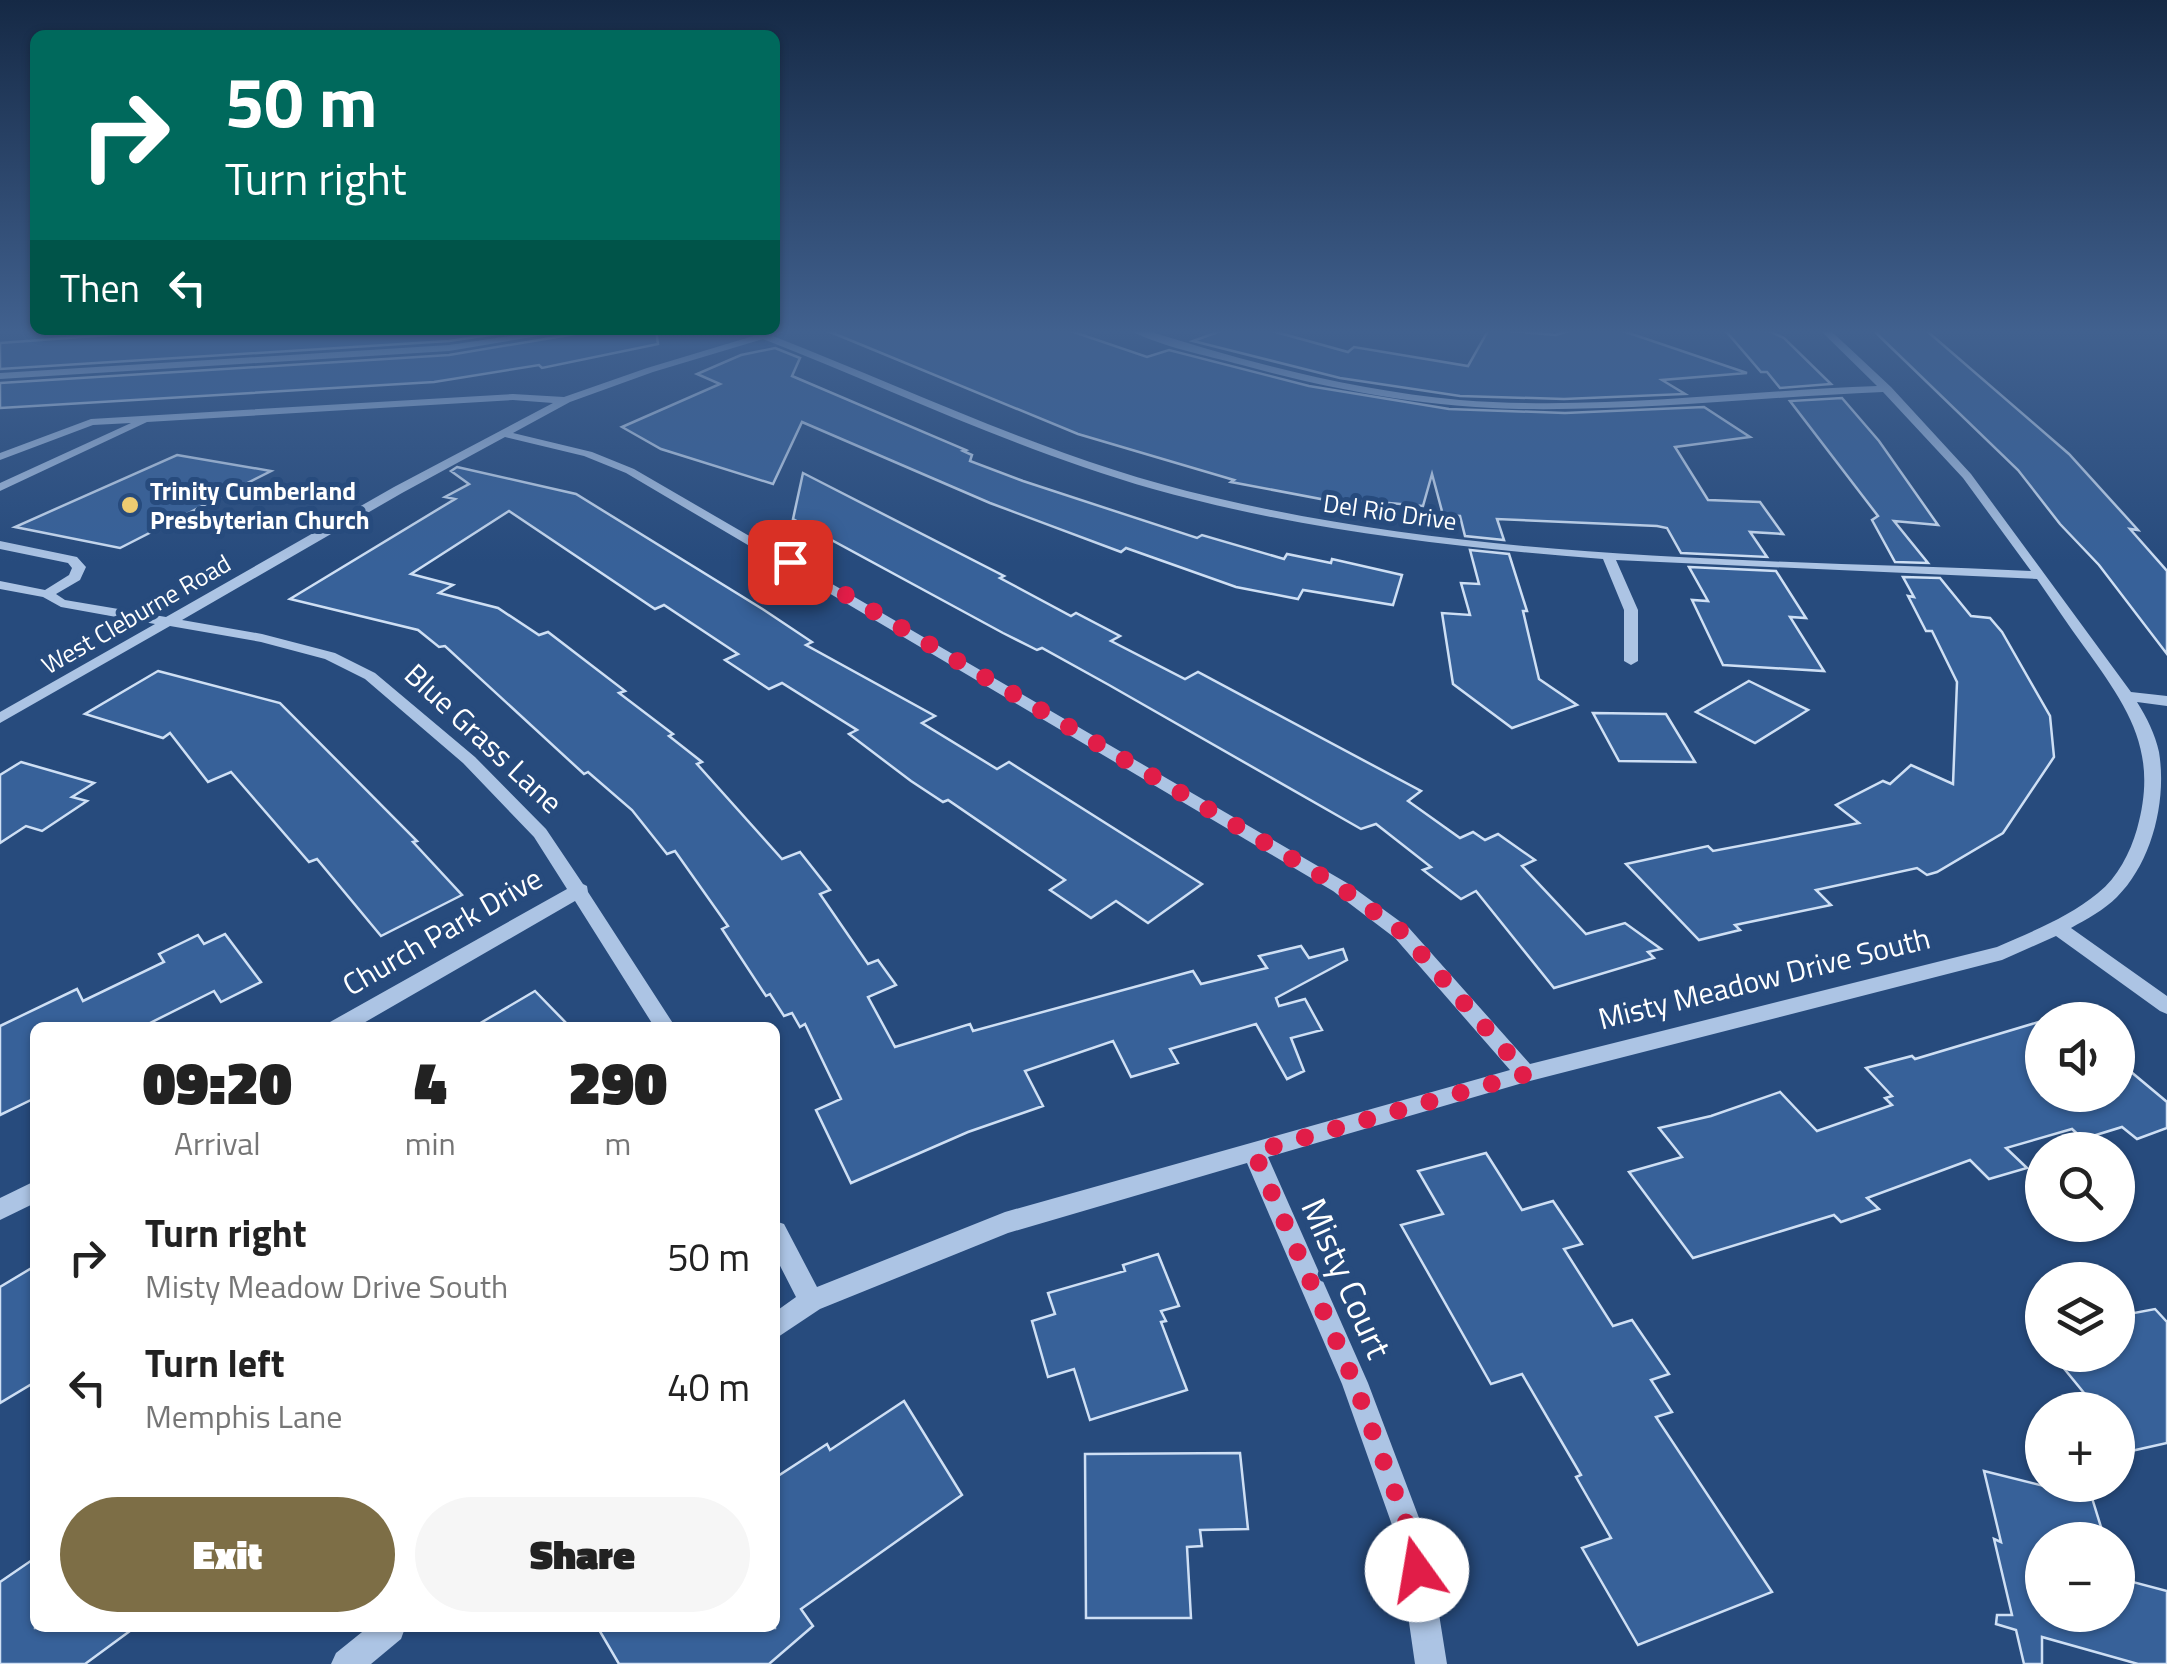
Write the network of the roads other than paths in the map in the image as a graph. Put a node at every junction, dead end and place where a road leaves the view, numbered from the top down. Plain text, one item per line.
1 (347, 407) edge
2 (553, 407) edge
3 (941, 407) edge
4 (1902, 407) edge
5 (152, 418) junction
6 (500, 433) junction
7 (0, 457) edge
8 (0, 487) edge
9 (0, 545) edge
10 (1607, 554) junction
11 (2041, 575) junction
12 (0, 585) edge
13 (47, 594) junction
14 (168, 621) junction
15 (1631, 660) dead end
16 (2124, 696) junction
17 (2167, 702) edge
18 (0, 718) edge
19 (580, 890) junction
20 (2057, 927) junction
21 (2167, 1006) edge
22 (348, 1022) edge
23 (662, 1022) edge
24 (1526, 1074) junction
25 (1254, 1152) junction
26 (30, 1193) edge
27 (0, 1210) edge
28 (780, 1242) edge
29 (811, 1301) junction
30 (780, 1324) edge
31 (385, 1632) edge
32 (346, 1664) edge
33 (1431, 1664) edge

1 - 5 street
2 - 6 street, West Cleburne Road
3 - 10 street, Del Rio Drive
4 - 11 street, Misty Meadow Drive South
5 - 7 street
5 - 8 street
6 - 14 street, West Cleburne Road
6 - 24 street
9 - 13 street
10 - 11 street, Del Rio Drive
10 - 15 street
11 - 16 street, Misty Meadow Drive South
12 - 13 street, Blue Grass Lane
13 - 14 street, Blue Grass Lane
14 - 18 street, West Cleburne Road
14 - 19 street, Blue Grass Lane
16 - 17 street
16 - 20 street, Misty Meadow Drive South
19 - 22 street, Church Park Drive
19 - 23 street, Blue Grass Lane
20 - 21 street
20 - 24 street, Misty Meadow Drive South
24 - 25 street, Misty Meadow Drive South
25 - 29 street, Misty Meadow Drive South
25 - 33 street, Misty Court
26 - 27 street
28 - 29 street
29 - 30 street, Misty Meadow Drive South
31 - 32 street

